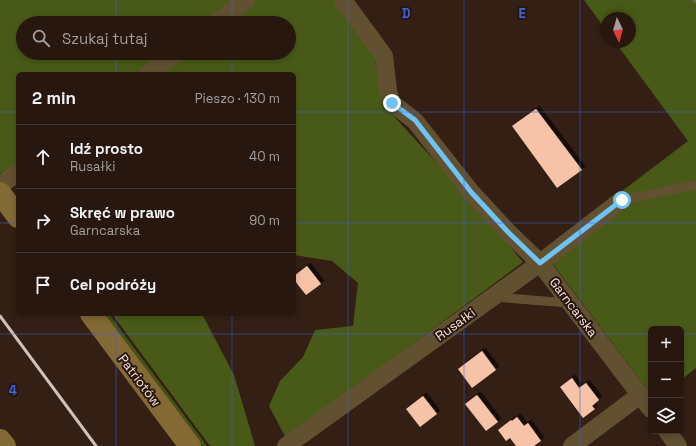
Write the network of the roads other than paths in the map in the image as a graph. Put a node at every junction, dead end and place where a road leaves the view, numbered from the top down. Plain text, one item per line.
1 (246, 0) edge
2 (343, 0) edge
3 (225, 16) edge
4 (167, 60) edge
5 (151, 72) edge
6 (16, 174) edge
7 (696, 185) edge
8 (0, 186) edge
9 (0, 193) edge
10 (622, 200) joint
11 (16, 214) edge
12 (540, 263) junction
13 (493, 297) junction
14 (570, 303) junction
15 (92, 316) edge
16 (646, 402) edge
17 (669, 434) edge
18 (0, 440) edge
19 (4, 446) edge
20 (190, 446) edge
21 (286, 446) edge
22 (572, 446) edge
23 (678, 446) edge

1 - 3 street
2 - 12 street, Garncarska
4 - 5 street
6 - 8 street
7 - 10 lane
9 - 11 main road
10 - 12 street, Rusałki
12 - 13 street, Rusałki
12 - 14 street, Garncarska
13 - 14 lane
13 - 21 street, Rusałki
14 - 16 street, Garncarska
15 - 20 main road, Patriotów
16 - 22 street
17 - 23 street
18 - 19 main road

